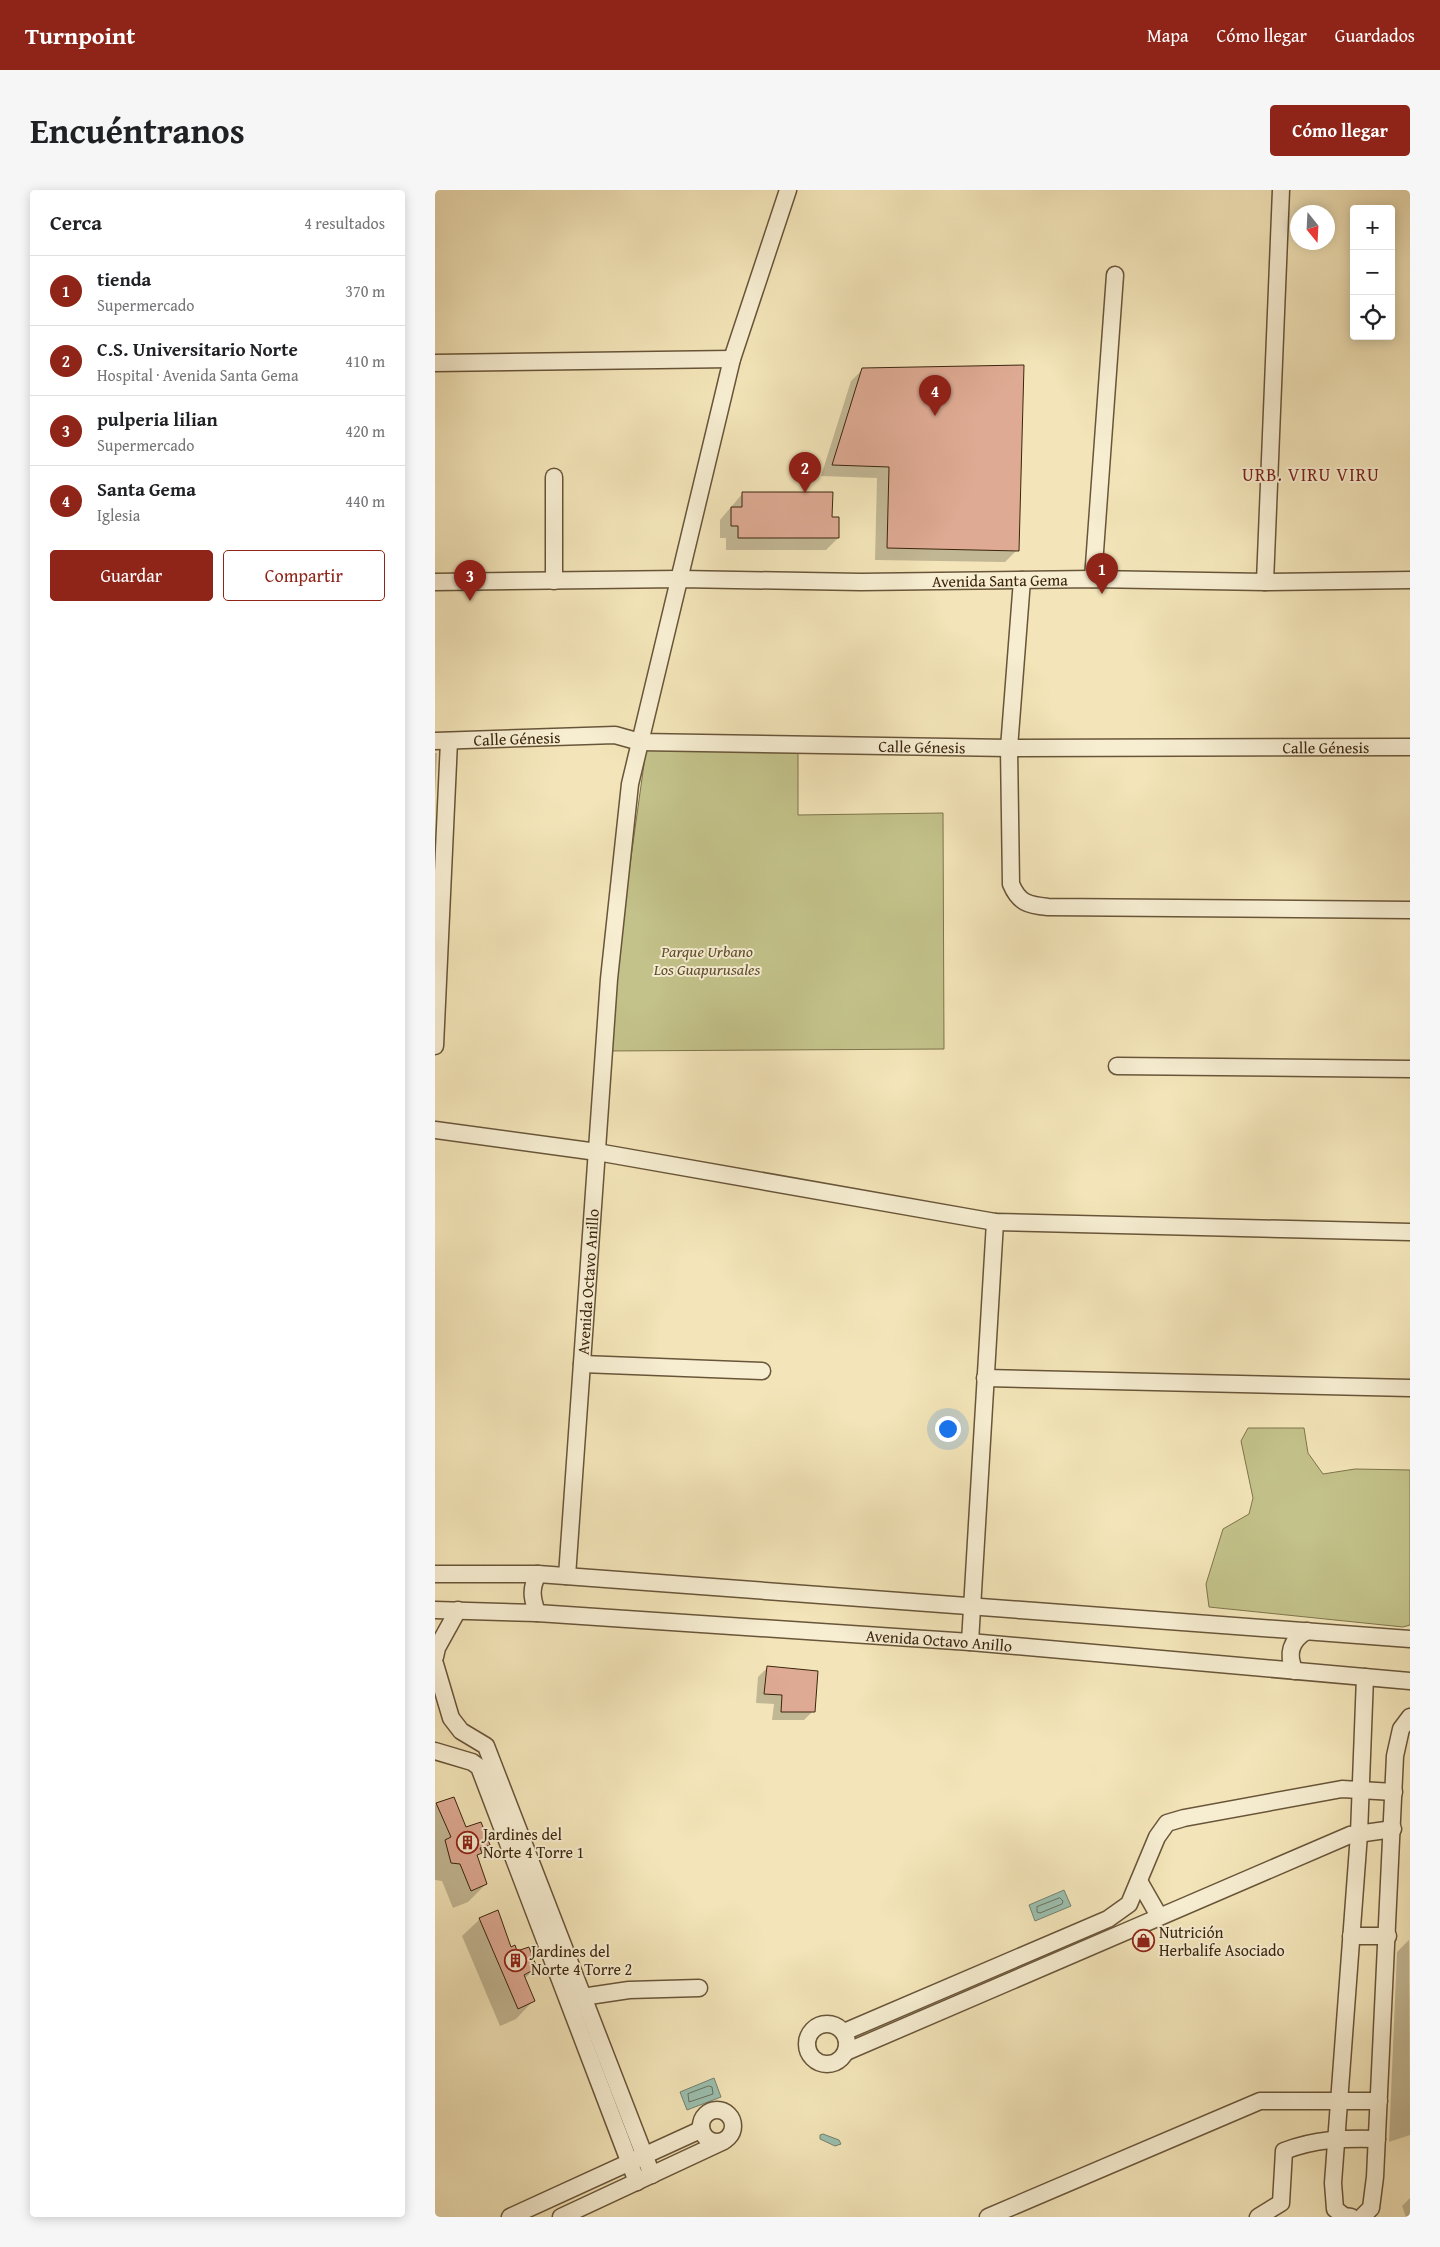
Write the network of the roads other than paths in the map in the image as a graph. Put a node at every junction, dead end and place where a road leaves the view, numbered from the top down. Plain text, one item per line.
1 (788, 190) edge
2 (1281, 190) edge
3 (1115, 275) dead end
4 (732, 359) junction
5 (435, 362) edge
6 (554, 477) dead end
7 (680, 579) junction
8 (1093, 579) junction
9 (1022, 580) junction
10 (1410, 580) edge
11 (554, 581) junction
12 (435, 582) edge
13 (1265, 582) junction
14 (442, 741) edge
15 (639, 742) junction
16 (1410, 747) edge
17 (1009, 748) junction
18 (438, 906) edge
19 (1410, 910) edge
20 (435, 1046) edge
21 (1117, 1066) dead end
22 (1410, 1069) edge
23 (435, 1130) edge
24 (597, 1152) junction
25 (995, 1222) junction
26 (1410, 1232) edge
27 (582, 1364) junction
28 (762, 1371) dead end
29 (985, 1378) junction
30 (1410, 1388) edge
31 (435, 1574) edge
32 (538, 1574) junction
33 (567, 1576) junction
34 (973, 1606) junction
35 (435, 1610) edge
36 (458, 1610) junction
37 (537, 1613) junction
38 (1307, 1631) junction
39 (1410, 1639) edge
40 (969, 1642) junction
41 (435, 1657) edge
42 (435, 1664) edge
43 (1295, 1670) junction
44 (1365, 1677) junction
45 (1410, 1681) edge
46 (1410, 1717) edge
47 (435, 1751) edge
48 (1360, 1790) junction
49 (1394, 1792) junction
50 (1393, 1829) junction
51 (1359, 1834) junction
52 (1139, 1881) junction
53 (1159, 1916) junction
54 (1351, 1936) junction
55 (1388, 1936) junction
56 (699, 1988) dead end
57 (582, 1997) junction
58 (844, 2032) junction
59 (846, 2052) junction
60 (1338, 2101) junction
61 (1379, 2101) junction
62 (701, 2126) junction
63 (1335, 2138) junction
64 (1377, 2139) junction
65 (724, 2141) junction
66 (637, 2159) junction
67 (644, 2178) junction
68 (510, 2217) edge
69 (561, 2217) edge
70 (988, 2217) edge
71 (1258, 2217) edge
72 (1351, 2217) edge
73 (1362, 2217) edge

1 - 4 street, Avenida Octavo Anillo
2 - 13 street
3 - 8 street
4 - 5 street
4 - 7 street, Avenida Octavo Anillo
6 - 11 street
7 - 9 street, Avenida Santa Gema
7 - 11 street, Avenida Santa Gema
7 - 15 street, Avenida Octavo Anillo
8 - 9 street, Avenida Santa Gema
8 - 13 street, Avenida Santa Gema
9 - 17 street
10 - 13 street, Avenida Santa Gema
11 - 12 street, Avenida Santa Gema
14 - 15 street, Calle Génesis
14 - 18 street
15 - 17 street, Calle Génesis
15 - 24 street, Avenida Octavo Anillo
16 - 17 street, Calle Génesis
17 - 19 street
18 - 20 street
21 - 22 street
23 - 24 street
24 - 25 street
24 - 27 street, Avenida Octavo Anillo
25 - 26 street
25 - 29 street
27 - 28 street
27 - 33 street, Avenida Octavo Anillo
29 - 30 street
29 - 34 street
31 - 32 street
32 - 33 street
32 - 37 street
33 - 34 street
34 - 38 street
34 - 40 street
35 - 36 street, Avenida Octavo Anillo
36 - 37 street, Avenida Octavo Anillo
36 - 41 street
37 - 40 street, Avenida Octavo Anillo
38 - 39 street
38 - 43 street
40 - 43 street, Avenida Octavo Anillo
42 - 57 street
43 - 44 street, Avenida Octavo Anillo
44 - 45 street, Avenida Octavo Anillo
44 - 48 street
46 - 49 street
47 - 66 street
48 - 49 street
48 - 51 street
48 - 52 street
49 - 50 street
50 - 51 street
50 - 55 street
51 - 53 street
51 - 54 street
52 - 53 street
52 - 58 street
53 - 59 street
54 - 55 street
54 - 60 street
55 - 61 street
56 - 57 street
57 - 66 street
58 - 59 street
58 - 59 street
60 - 61 street
60 - 63 street
60 - 70 street
61 - 64 street
62 - 65 street
62 - 65 street
62 - 66 street
63 - 64 street
63 - 71 street
63 - 72 street
64 - 73 street
65 - 67 street
66 - 67 street
66 - 68 street
67 - 69 street

